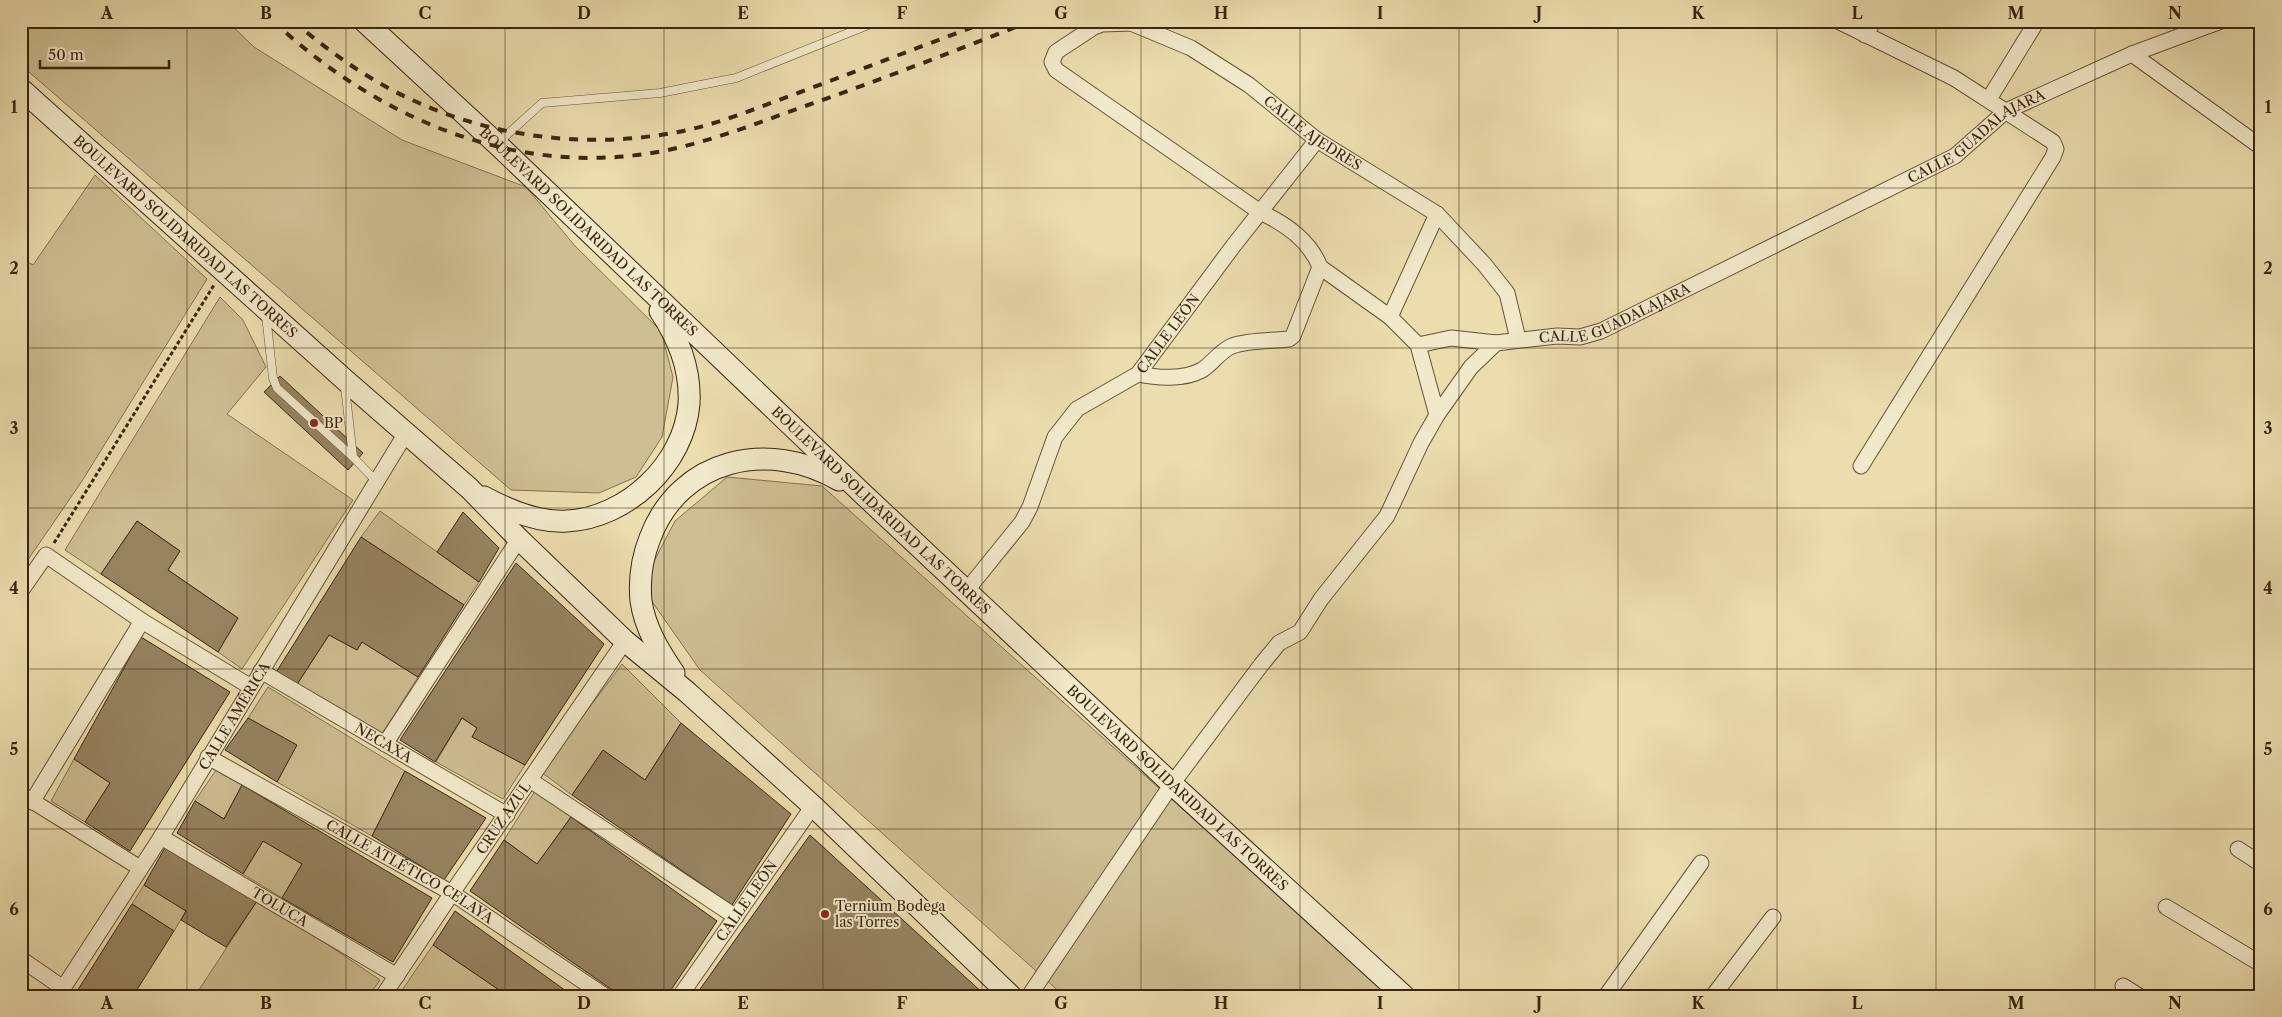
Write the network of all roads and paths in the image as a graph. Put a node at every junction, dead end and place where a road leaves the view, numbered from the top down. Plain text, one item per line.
1 (364, 21) edge
2 (878, 21) edge
3 (1838, 21) edge
4 (1874, 21) edge
5 (2037, 21) edge
6 (2221, 21) edge
7 (1865, 35) junction
8 (2132, 54) junction
9 (21, 89) edge
10 (1989, 99) junction
11 (2006, 111) junction
12 (1317, 140) junction
13 (497, 144) junction
14 (2261, 147) edge
15 (1260, 212) junction
16 (1436, 214) junction
17 (1320, 267) junction
18 (224, 270) junction
19 (630, 272) junction
20 (266, 308) junction
21 (1390, 316) junction
22 (1518, 339) junction
23 (1496, 343) junction
24 (1418, 345) junction
25 (1138, 374) junction
26 (344, 380) junction
27 (1437, 415) junction
28 (406, 433) junction
29 (353, 457) junction
30 (1861, 466) dead end
31 (376, 481) junction
32 (469, 488) junction
33 (863, 494) junction
34 (519, 539) junction
35 (46, 555) junction
36 (967, 590) junction
37 (21, 592) edge
38 (142, 621) junction
39 (625, 641) junction
40 (261, 671) junction
41 (251, 687) junction
42 (687, 692) junction
43 (385, 744) junction
44 (208, 757) junction
45 (530, 780) junction
46 (1172, 784) junction
47 (27, 798) edge
48 (813, 806) junction
49 (507, 816) junction
50 (161, 837) junction
51 (2238, 848) dead end
52 (1701, 863) dead end
53 (2261, 864) edge
54 (140, 868) junction
55 (452, 893) junction
56 (2166, 907) dead end
57 (1774, 916) dead end
58 (736, 918) junction
59 (21, 959) edge
60 (2261, 964) edge
61 (397, 976) junction
62 (2123, 986) dead end
63 (60, 992) edge
64 (383, 996) edge
65 (605, 996) edge
66 (680, 996) edge
67 (1011, 996) edge
68 (1029, 996) edge
69 (1404, 996) edge
70 (1606, 996) edge
71 (1714, 996) edge
72 (2139, 996) edge

1 - 13 main road, BOULEVARD SOLIDARIDAD LAS TORRES
2 - 13 lane
3 - 7 street
4 - 7 street
5 - 10 street
6 - 8 street, CALLE GUADALAJARA
7 - 10 street
8 - 11 street, CALLE GUADALAJARA
8 - 14 street
9 - 18 main road, BOULEVARD SOLIDARIDAD LAS TORRES
10 - 11 street
11 - 22 street, CALLE GUADALAJARA
11 - 30 street
12 - 15 street, CALLE LEÓN
12 - 15 street, CALLE AJEDRES
12 - 16 street, CALLE AJEDRES
13 - 19 main road, BOULEVARD SOLIDARIDAD LAS TORRES
15 - 17 street
15 - 25 street, CALLE LEÓN
16 - 21 street
16 - 22 street, CALLE AJEDRES
17 - 21 street
17 - 25 street
18 - 20 main road, BOULEVARD SOLIDARIDAD LAS TORRES
18 - 35 path
19 - 32 main road
19 - 33 main road, BOULEVARD SOLIDARIDAD LAS TORRES
20 - 26 main road, BOULEVARD SOLIDARIDAD LAS TORRES
20 - 29 lane
21 - 24 street
22 - 23 street, CALLE GUADALAJARA
23 - 24 street, CALLE GUADALAJARA
23 - 27 street
24 - 27 street
25 - 36 street, CALLE LEÓN
26 - 28 main road, BOULEVARD SOLIDARIDAD LAS TORRES
26 - 29 lane
27 - 46 street
28 - 31 street, CALLE AMÉRICA
28 - 32 main road, BOULEVARD SOLIDARIDAD LAS TORRES
29 - 31 lane
31 - 40 street, CALLE AMÉRICA
32 - 34 main road, BOULEVARD SOLIDARIDAD LAS TORRES
33 - 36 main road, BOULEVARD SOLIDARIDAD LAS TORRES
33 - 42 main road
34 - 39 main road, BOULEVARD SOLIDARIDAD LAS TORRES
34 - 43 street
35 - 37 street
35 - 38 street
36 - 46 main road, BOULEVARD SOLIDARIDAD LAS TORRES
38 - 41 street
38 - 47 street
39 - 42 main road, BOULEVARD SOLIDARIDAD LAS TORRES
39 - 45 street, CRUZ AZUL
40 - 41 street, CALLE AMÉRICA
40 - 43 street, NECAXA
41 - 44 street, CALLE AMÉRICA
42 - 48 main road, BOULEVARD SOLIDARIDAD LAS TORRES
43 - 49 street, NECAXA
44 - 50 street, CALLE AMÉRICA
44 - 55 street, CALLE ATLÉTICO CELAYA
45 - 49 street, CRUZ AZUL
45 - 58 street
46 - 68 street
46 - 69 main road, BOULEVARD SOLIDARIDAD LAS TORRES
47 - 54 street
48 - 58 street, CALLE LEÓN
48 - 67 main road, BOULEVARD SOLIDARIDAD LAS TORRES
49 - 55 street, CRUZ AZUL
50 - 54 street, CALLE AMÉRICA
50 - 61 street, TOLUCA
51 - 53 street
52 - 70 street
54 - 63 street, CALLE AMÉRICA
55 - 61 street, CRUZ AZUL
55 - 65 street, CALLE ATLÉTICO CELAYA
56 - 60 street
57 - 71 street
58 - 66 street, CALLE LEÓN
59 - 63 street
61 - 64 street, CRUZ AZUL
62 - 72 street

